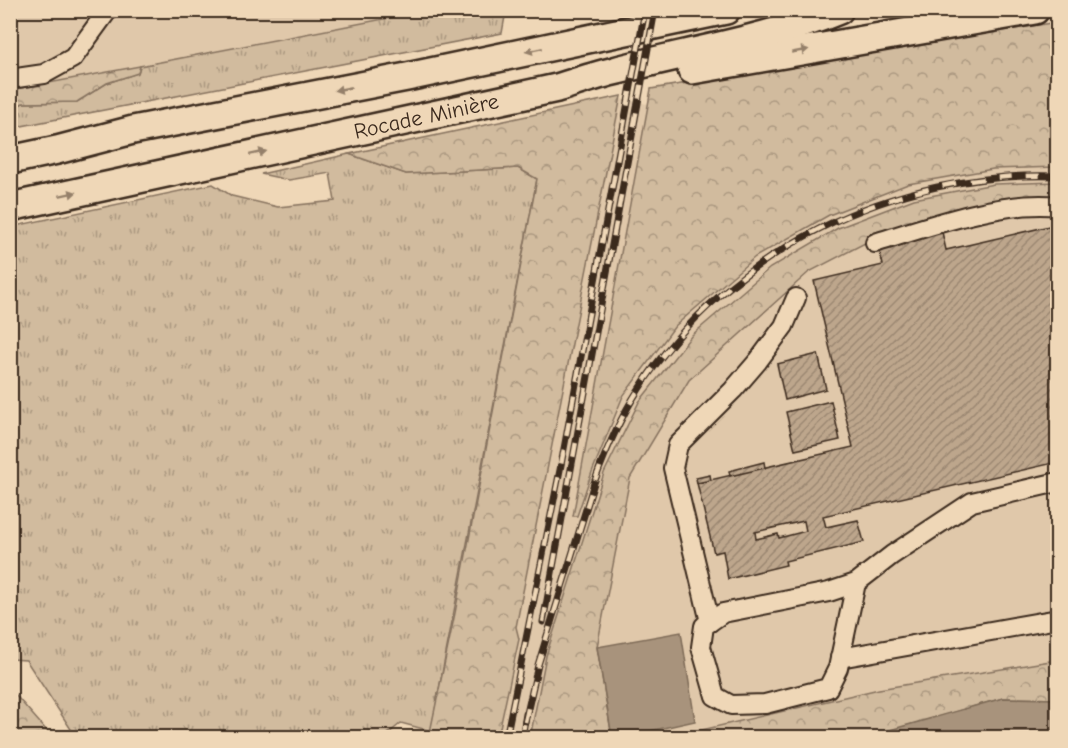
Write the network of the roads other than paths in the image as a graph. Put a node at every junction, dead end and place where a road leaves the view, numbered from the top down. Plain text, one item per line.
1 (108, 10) edge
2 (673, 10) edge
3 (726, 10) edge
4 (839, 10) edge
5 (1035, 10) edge
6 (591, 39) junction
7 (10, 79) edge
8 (557, 88) junction
9 (133, 130) junction
10 (10, 142) edge
11 (10, 160) edge
12 (1058, 206) edge
13 (10, 207) edge
14 (875, 243) dead end
15 (796, 298) dead end
16 (1058, 482) edge
17 (856, 583) junction
18 (1058, 619) edge
19 (710, 622) junction
20 (840, 658) junction

1 - 7 lane
2 - 6 highway
3 - 6 highway, Rocade Minière
4 - 8 highway, Rocade Minière
8 -> 5 highway
6 -> 9 highway, Rocade Minière
13 -> 8 highway, Rocade Minière
9 - 10 highway
9 - 11 highway, Rocade Minière
12 - 14 lane
15 - 19 lane
16 - 17 lane
17 - 19 lane
17 - 20 lane
18 - 20 lane
19 - 20 lane

